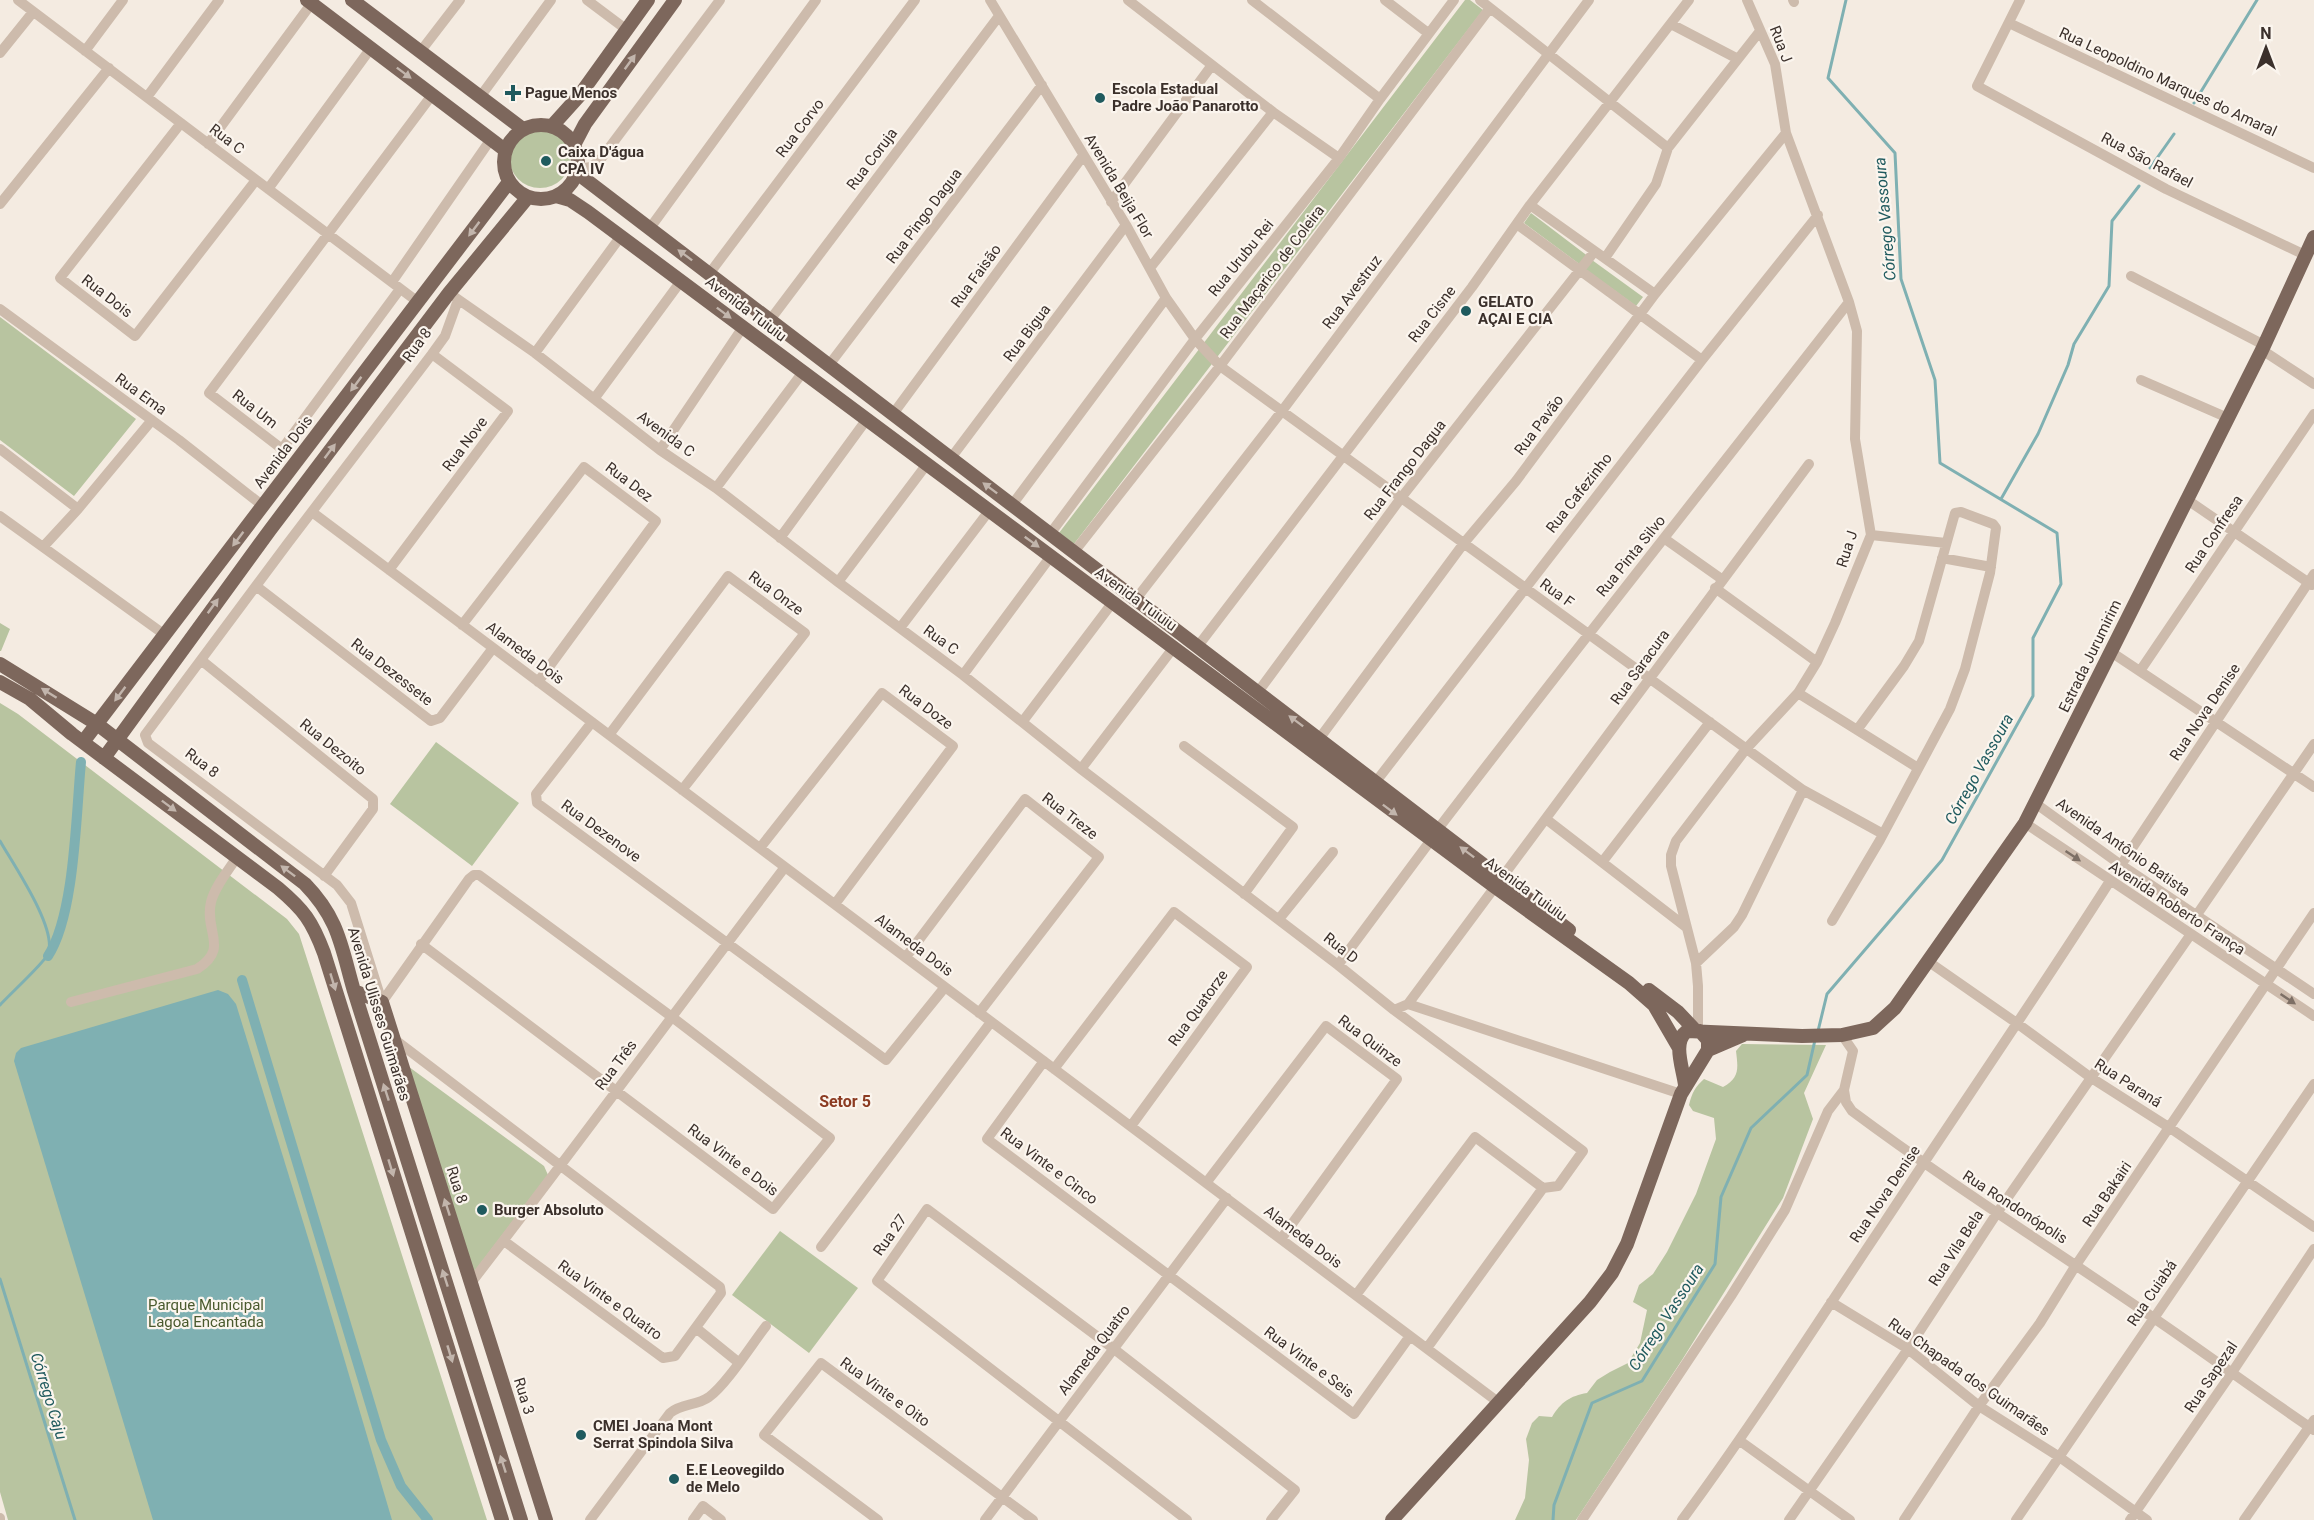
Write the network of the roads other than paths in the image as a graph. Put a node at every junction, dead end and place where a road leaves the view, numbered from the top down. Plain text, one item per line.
1 (123, 0) edge
2 (219, 0) edge
3 (460, 0) edge
4 (551, 0) edge
5 (587, 0) edge
6 (648, 0) edge
7 (675, 0) edge
8 (720, 0) edge
9 (816, 0) edge
10 (915, 0) edge
11 (990, 0) edge
12 (1128, 0) edge
13 (1252, 0) edge
14 (1385, 0) edge
15 (1454, 0) edge
16 (1480, 0) edge
17 (1589, 0) edge
18 (1689, 0) edge
19 (1747, 0) edge
20 (2020, 0) edge
21 (22, 1) edge
22 (311, 1) edge
23 (357, 1) edge
24 (1490, 8) junction
25 (33, 12) junction
26 (999, 16) junction
27 (2009, 23) junction
28 (1671, 24) junction
29 (627, 30) junction
30 (1760, 31) junction
31 (1428, 33) junction
32 (371, 48) junction
33 (85, 51) junction
34 (420, 51) junction
35 (0, 53) edge
36 (1549, 55) junction
37 (1738, 59) junction
38 (1212, 65) junction
39 (109, 68) junction
40 (1042, 85) junction
41 (432, 95) junction
42 (147, 97) junction
43 (480, 97) junction
44 (1380, 99) junction
45 (1610, 102) junction
46 (1273, 112) junction
47 (181, 123) junction
48 (552, 126) junction
49 (523, 129) junction
50 (1786, 133) junction
51 (491, 139) junction
52 (208, 144) junction
53 (574, 145) junction
54 (1668, 148) junction
55 (505, 150) junction
56 (1083, 156) junction
57 (1339, 158) junction
58 (2314, 168) edge
59 (577, 171) junction
60 (256, 180) junction
61 (509, 182) junction
62 (268, 189) junction
63 (556, 196) junction
64 (528, 197) junction
65 (1111, 202) junction
66 (0, 204) edge
67 (1530, 205) junction
68 (1818, 215) junction
69 (1126, 225) junction
70 (1518, 225) junction
71 (650, 228) junction
72 (327, 234) junction
73 (621, 236) junction
74 (2314, 237) edge
75 (1594, 252) junction
76 (2305, 255) junction
77 (1605, 258) junction
78 (1150, 268) junction
79 (1582, 270) junction
80 (709, 273) junction
81 (2131, 276) dead end
82 (681, 281) junction
83 (396, 286) junction
84 (1655, 294) junction
85 (454, 296) junction
86 (1166, 298) junction
87 (418, 302) junction
88 (1849, 302) junction
89 (0, 309) edge
90 (1640, 315) junction
91 (770, 320) junction
92 (743, 327) junction
93 (1195, 339) junction
94 (2263, 347) junction
95 (535, 353) junction
96 (432, 354) junction
97 (1702, 360) junction
98 (829, 365) junction
99 (1220, 366) junction
100 (803, 372) junction
101 (2141, 380) dead end
102 (2314, 384) edge
103 (594, 399) junction
104 (1282, 411) junction
105 (893, 414) junction
106 (2314, 414) edge
107 (2228, 418) junction
108 (867, 419) junction
109 (152, 420) junction
110 (911, 427) junction
111 (898, 443) junction
112 (0, 449) edge
113 (660, 450) junction
114 (1343, 455) junction
115 (951, 458) junction
116 (1809, 464) dead end
117 (927, 465) junction
118 (716, 488) junction
119 (1401, 498) junction
120 (2186, 500) junction
121 (1012, 505) junction
122 (263, 506) junction
123 (78, 509) junction
124 (989, 511) junction
125 (312, 512) junction
126 (0, 516) edge
127 (270, 530) junction
128 (2233, 531) junction
129 (1050, 534) junction
130 (1871, 535) junction
131 (780, 538) junction
132 (1665, 539) junction
133 (288, 543) junction
134 (1464, 543) junction
135 (1946, 543) junction
136 (43, 547) junction
137 (1074, 552) junction
138 (1051, 556) junction
139 (1942, 558) junction
140 (1991, 567) junction
141 (389, 570) junction
142 (2312, 581) edge
143 (838, 582) junction
144 (1719, 584) junction
145 (256, 586) junction
146 (1525, 588) junction
147 (1136, 599) junction
148 (1113, 602) junction
149 (200, 625) junction
150 (462, 625) junction
151 (900, 628) junction
152 (1588, 633) junction
153 (165, 635) junction
154 (217, 637) junction
155 (1198, 646) junction
156 (1174, 647) junction
157 (493, 648) junction
158 (2111, 652) junction
159 (1215, 659) junction
160 (201, 660) junction
161 (1817, 662) junction
162 (0, 664) edge
163 (1205, 671) junction
164 (2140, 671) junction
165 (963, 675) junction
166 (1651, 679) junction
167 (0, 682) edge
168 (538, 682) junction
169 (151, 692) junction
170 (1258, 692) junction
171 (1798, 693) junction
172 (168, 703) junction
173 (592, 722) junction
174 (1023, 722) junction
175 (1710, 722) junction
176 (2216, 723) junction
177 (97, 724) junction
178 (1857, 730) junction
179 (609, 735) junction
180 (117, 739) junction
181 (1320, 739) junction
182 (83, 742) junction
183 (2314, 744) edge
184 (1184, 746) dead end
185 (1746, 749) junction
186 (104, 758) junction
187 (1918, 768) junction
188 (1081, 769) junction
189 (2294, 774) junction
190 (1372, 787) junction
191 (2314, 787) edge
192 (682, 790) junction
193 (1803, 790) junction
194 (2035, 803) junction
195 (1546, 819) junction
196 (2025, 823) junction
197 (1883, 834) junction
198 (1434, 835) junction
199 (760, 848) junction
200 (1333, 852) dead end
201 (237, 857) junction
202 (1603, 861) junction
203 (2121, 865) junction
204 (784, 867) junction
205 (324, 876) junction
206 (2109, 881) junction
207 (1498, 883) junction
208 (1244, 894) junction
209 (835, 904) junction
210 (2314, 913) edge
211 (2196, 916) junction
212 (1279, 919) junction
213 (1832, 921) dead end
214 (1686, 927) junction
215 (2191, 934) junction
216 (727, 942) junction
217 (421, 944) junction
218 (906, 957) junction
219 (1929, 962) junction
220 (1696, 963) junction
221 (1338, 965) junction
222 (2277, 970) junction
223 (2267, 985) junction
224 (945, 987) junction
225 (354, 991) junction
226 (2314, 994) edge
227 (71, 1002) dead end
228 (382, 1002) junction
229 (1408, 1004) junction
230 (1394, 1010) junction
231 (979, 1013) junction
232 (2314, 1016) edge
233 (672, 1017) junction
234 (992, 1022) junction
235 (2018, 1024) junction
236 (1698, 1030) junction
237 (1748, 1034) junction
238 (1837, 1035) junction
239 (393, 1039) junction
240 (1680, 1049) junction
241 (1705, 1053) junction
242 (1044, 1061) junction
243 (1054, 1069) junction
244 (2090, 1077) junction
245 (2314, 1084) edge
246 (615, 1089) junction
247 (1683, 1089) junction
248 (1844, 1089) junction
249 (1131, 1126) junction
250 (2170, 1128) junction
251 (1923, 1164) junction
252 (562, 1166) junction
253 (2247, 1179) junction
254 (1206, 1183) junction
255 (1543, 1188) junction
256 (1227, 1198) junction
257 (1997, 1213) junction
258 (2314, 1227) edge
259 (1281, 1239) junction
260 (504, 1240) junction
261 (820, 1247) dead end
262 (2314, 1249) edge
263 (2076, 1265) junction
264 (1169, 1276) junction
265 (471, 1283) junction
266 (1356, 1295) junction
267 (1832, 1302) junction
268 (2154, 1318) junction
269 (766, 1326) dead end
270 (696, 1328) junction
271 (1410, 1336) junction
272 (1427, 1348) junction
273 (1114, 1349) junction
274 (1908, 1349) junction
275 (738, 1362) junction
276 (2231, 1374) junction
277 (1498, 1402) junction
278 (1979, 1406) junction
279 (1059, 1422) junction
280 (2312, 1425) edge
281 (1740, 1441) junction
282 (2058, 1456) junction
283 (1809, 1490) junction
284 (1003, 1497) junction
285 (2133, 1516) edge
286 (502, 1520) edge
287 (521, 1520) edge
288 (546, 1520) edge
289 (590, 1520) edge
290 (693, 1520) edge
291 (721, 1520) edge
292 (878, 1520) edge
293 (985, 1520) edge
294 (1033, 1520) edge
295 (1187, 1520) edge
296 (1272, 1520) edge
297 (1392, 1520) edge
298 (1582, 1520) edge
299 (1682, 1520) edge
300 (1789, 1520) edge
301 (1850, 1520) edge
302 (1904, 1520) edge
303 (2016, 1520) edge
304 (2147, 1520) edge
305 (2244, 1520) edge

1 - 33 street
2 - 42 street
3 - 34 street
4 - 43 street
5 - 29 street
6 - 29 main road
53 -> 7 main road
8 - 59 street
9 - 71 street
10 - 80 street, Rua Corvo
11 - 26 street, Avenida Beija Flor
12 - 38 street
13 - 44 street
14 - 31 street
15 - 31 street, Rua Urubu Rei
16 - 24 street
17 - 36 street, Rua Avestruz
18 - 28 street, Rua Cisne
19 - 30 street, Rua J
20 - 27 street
21 - 25 street, Rua C
22 - 32 main road
22 - 52 street
23 - 34 main road
24 - 36 street
24 - 99 street, Rua Maçarico de Coleira
25 - 33 street, Rua C
25 - 35 street
26 - 40 street, Avenida Beija Flor
26 - 91 street, Rua Coruja
27 - 58 street, Rua Leopoldino Marques do Amaral
27 - 76 street, Rua São Rafael
28 - 37 street
28 - 45 street, Rua Cisne
29 - 48 main road
30 - 37 street
30 - 50 street, Rua J
31 - 44 street, Rua Urubu Rei
32 -> 41 main road
32 - 62 street
33 - 39 street, Rua C
34 - 43 main road
36 - 45 street
36 - 104 street, Rua Avestruz
37 - 54 street
38 - 46 street
38 - 65 street
39 - 42 street, Rua C
39 - 66 street
40 - 56 street, Avenida Beija Flor
40 - 98 street, Rua Pingo Dagua
41 - 51 main road
41 - 72 street
42 - 47 street, Rua C
43 - 49 main road
44 - 57 street, Rua Urubu Rei
45 - 54 street
45 - 67 street, Rua Cisne
46 - 57 street
46 - 78 street
47 - 52 street, Rua C
47 - 60 street, Rua Dois
48 - 49 main road
48 - 53 main road
49 - 55 main road
50 - 68 street, Rua J
50 - 84 street, Rua Pavão
51 - 55 main road
51 - 83 street
52 - 60 street, Rua C
53 - 59 main road
54 - 77 street
55 - 61 main road
56 - 65 street, Avenida Beija Flor
56 - 105 street, Rua Faisão
57 - 93 street, Rua Urubu Rei
59 - 63 main road
59 - 71 main road, Avenida Tuiuiu
60 - 62 street, Rua C
61 - 64 main road
61 -> 87 main road, Avenida Dois
62 - 72 street, Rua C
63 - 64 main road
63 - 73 main road, Avenida Tuiuiu
64 - 85 main road
65 - 69 street, Avenida Beija Flor
67 - 70 street, Rua Cisne
67 - 75 street
68 - 88 street, Rua J
68 - 97 street, Rua Cafezinho
69 - 78 street, Avenida Beija Flor
69 - 115 street, Rua Bigua
70 - 79 street
70 - 114 street, Rua Cisne
80 -> 71 main road, Avenida Tuiuiu
72 - 83 street, Rua C
72 - 83 street, Rua Um
73 - 82 main road, Avenida Tuiuiu
73 - 95 street
74 - 76 main road, Estrada Jurumirim
75 - 77 street
75 - 79 street, Rua Frango Dagua
76 - 94 main road, Estrada Jurumirim
77 - 84 street
78 - 86 street, Avenida Beija Flor
79 - 90 street
79 - 119 street, Rua Frango Dagua
80 - 91 main road, Avenida Tuiuiu
81 - 94 street
82 -> 92 main road, Avenida Tuiuiu
82 - 103 street
83 - 87 street, Rua C
84 - 90 street, Rua Pavão
85 - 95 street
85 - 96 street, Rua 8
127 -> 85 main road
86 - 93 street, Avenida Beija Flor
86 - 121 street
87 -> 122 main road, Avenida Dois
88 - 130 street, Rua J
88 - 132 street, Rua Pinta Silvo
89 - 109 street, Rua Ema
90 - 97 street
90 - 134 street, Rua Pavão
91 - 98 main road, Avenida Tuiuiu
92 - 100 main road, Avenida Tuiuiu
92 - 113 street
93 - 99 street, Avenida Beija Flor
93 - 129 street, Rua Urubu Rei
94 - 102 street
94 - 107 main road, Estrada Jurumirim
95 - 103 street, Avenida C
96 - 125 street, Rua 8
96 - 141 street, Rua Nove
97 - 146 street, Rua Cafezinho
98 - 105 main road, Avenida Tuiuiu
99 - 104 street, Rua F
99 - 137 street, Rua Maçarico de Coleira
100 - 108 main road, Avenida Tuiuiu
100 - 118 street
101 - 107 street
103 - 113 street, Avenida C
104 - 114 street, Rua F
104 - 147 street, Rua Avestruz
105 - 110 main road, Avenida Tuiuiu
106 - 128 street, Rua Confresa
107 - 120 main road, Estrada Jurumirim
108 - 111 main road, Avenida Tuiuiu
108 - 131 street
109 - 122 street, Rua Ema
109 - 123 street
110 - 111 main road
110 - 115 main road, Avenida Tuiuiu
111 - 117 main road, Avenida Tuiuiu
112 - 123 street
113 - 118 street, Avenida C
114 - 119 street, Rua F
114 - 155 street, Rua Cisne
121 -> 115 main road, Avenida Tuiuiu
116 - 144 street, Rua Saracura
117 - 124 main road, Avenida Tuiuiu
117 - 143 street
118 - 131 street, Avenida C
119 - 134 street, Rua F
119 - 170 street, Rua Frango Dagua
120 - 128 street
120 - 158 main road, Estrada Jurumirim
121 - 129 main road, Avenida Tuiuiu
122 -> 153 main road, Avenida Dois
123 - 136 street
124 -> 138 main road, Avenida Tuiuiu
124 - 151 street
125 - 133 street, Rua 8
125 - 141 street, Alameda Dois
126 - 136 street
127 - 133 street
149 -> 127 main road
128 - 142 street
128 - 164 street, Rua Confresa
129 - 137 main road, Avenida Tuiuiu
130 - 135 street
130 - 161 street, Rua J
131 - 143 street, Rua C
132 - 144 street
132 - 152 street, Rua Pinta Silvo
133 - 145 street, Rua 8
134 - 146 street, Rua F
134 - 181 street, Rua Pavão
135 - 139 street
135 - 140 street
136 - 153 street
137 - 147 main road, Avenida Tuiuiu
138 - 148 main road, Avenida Tuiuiu
138 - 165 street
139 - 140 street
139 - 178 street
140 - 187 street
141 - 150 street, Alameda Dois
142 - 176 street, Rua Nova Denise
143 - 151 street, Rua C
144 - 161 street
144 - 166 street, Rua Saracura
145 - 154 street, Rua 8
145 - 157 street, Rua Dezessete
146 - 152 street, Rua F
146 - 190 street, Rua Cafezinho
147 - 155 main road, Avenida Tuiuiu
148 - 156 main road, Avenida Tuiuiu
148 - 174 street
149 - 154 street
149 - 169 main road
150 - 157 street, Alameda Dois
150 - 168 street, Rua Dez
151 - 165 street, Rua C
152 - 166 street, Rua F
152 - 198 street, Rua Pinta Silvo
153 -> 177 main road, Avenida Dois
154 - 160 street, Rua 8
155 - 159 main road, Avenida Tuiuiu
156 - 163 main road, Avenida Tuiuiu
156 - 188 street
157 - 168 street, Alameda Dois
158 - 164 street
158 - 194 main road, Estrada Jurumirim
159 - 163 main road
159 - 170 main road, Avenida Tuiuiu
160 - 172 street, Rua 8
160 - 205 street, Rua Dezoito
161 - 171 street, Rua J
177 -> 162 main road, Avenida Ulisses Guimarães
163 - 190 main road, Avenida Tuiuiu
164 - 176 street
165 - 174 street, Rua C
166 - 175 street, Rua F
166 - 195 street, Rua Saracura
167 - 182 main road
168 - 173 street, Alameda Dois
169 - 172 street
169 - 180 main road
181 -> 170 main road, Avenida Tuiuiu
171 - 178 street
171 - 185 street, Rua J
172 - 205 street, Rua 8
173 - 179 street, Alameda Dois
173 - 216 street, Rua Dezenove
174 - 188 street, Rua C
175 - 185 street, Rua F
175 - 202 street
176 - 189 street
176 - 203 street, Rua Nova Denise
177 - 180 main road, Avenida Ulisses Guimarães
177 - 182 main road, Avenida Dois
178 - 187 street
179 - 192 street, Alameda Dois
179 - 192 street, Rua Onze
180 - 186 main road
225 -> 180 main road, Avenida Ulisses Guimarães
181 - 190 main road, Avenida Tuiuiu
182 - 186 main road
183 - 189 street
184 - 208 street
185 - 193 street, Rua F
185 - 214 street, Rua J
186 -> 201 main road
187 - 197 street
188 - 208 street, Rua D
189 - 191 street
189 - 211 street
190 - 198 main road, Avenida Tuiuiu
192 - 199 street, Alameda Dois
193 - 197 street, Rua F
193 - 220 street
194 - 196 main road, Estrada Jurumirim
194 - 203 street, Avenida Antônio Batista
195 - 202 street
195 - 207 street, Rua Saracura
196 -> 206 street, Avenida Roberto França
196 - 219 main road, Estrada Jurumirim
197 - 213 street
198 - 207 main road, Avenida Tuiuiu
198 - 221 street, Rua Pinta Silvo
199 - 204 street, Alameda Dois
199 - 209 street, Rua Doze
200 - 212 street
201 - 227 street
201 -> 286 main road
202 - 214 street
203 - 211 street, Avenida Antônio Batista
204 - 209 street, Alameda Dois
204 - 216 street, Rua Três
205 - 228 street, Rua 8
206 - 215 street, Avenida Roberto França
206 - 235 street, Rua Nova Denise
207 - 229 street, Rua Saracura
207 - 236 main road, Avenida Tuiuiu
207 - 240 main road, Avenida Tuiuiu
208 - 212 street, Rua D
209 - 218 street, Alameda Dois
210 - 222 street, Rua Bakairi
211 - 222 street, Avenida Antônio Batista
212 - 221 street, Rua D
214 - 220 street, Rua J
215 - 223 street, Avenida Roberto França
215 - 244 street, Rua Vila Bela
216 - 224 street
216 - 233 street, Rua Três
217 - 228 street
217 - 233 street
217 - 246 street
218 - 224 street, Alameda Dois
218 - 231 street, Rua Treze
219 - 235 street, Rua Paraná
219 - 238 main road, Estrada Jurumirim
220 - 236 street, Rua J
221 - 230 street, Rua D
222 - 223 street, Rua Bakairi
222 - 226 street, Avenida Antônio Batista
223 -> 232 street, Avenida Roberto França
223 - 250 street, Rua Bakairi
224 - 231 street, Alameda Dois
225 - 228 main road
287 -> 225 main road, Avenida Ulisses Guimarães
228 - 239 main road, Rua 8
229 - 230 street
229 - 247 street
230 - 255 street, Rua D
231 - 234 street, Alameda Dois
233 - 246 street, Rua Três
233 - 246 street, Rua Vinte e Dois
234 - 242 street, Alameda Dois
234 - 261 street
235 - 244 street, Rua Paraná
235 - 251 street, Rua Nova Denise
236 - 237 main road, Estrada Jurumirim
236 - 240 main road
236 - 241 main road
237 - 238 main road, Estrada Jurumirim
237 - 241 main road
238 - 248 street
239 - 252 street
265 -> 239 main road, Rua 8
240 - 241 main road
240 - 247 main road
241 - 247 main road
242 - 243 street, Alameda Dois
242 - 264 street, Rua Vinte e Cinco
243 - 249 street, Alameda Dois
243 - 249 street, Rua Quatorze
244 - 250 street, Rua Paraná
244 - 257 street, Rua Vila Bela
245 - 253 street, Rua Cuiabá
246 - 252 street, Rua Três
247 - 277 main road
248 - 251 street, Rua Rondonópolis
248 - 298 street
249 - 254 street, Alameda Dois
250 - 253 street, Rua Paraná
250 - 263 street, Rua Bakairi
251 - 257 street, Rua Rondonópolis
251 - 267 street, Rua Nova Denise
252 - 260 street, Rua Três
252 - 270 street, Rua Vinte e Quatro
253 - 258 street, Rua Paraná
253 - 268 street, Rua Cuiabá
254 - 256 street, Alameda Dois
254 - 259 street, Rua Quinze
255 - 266 street
255 - 272 street
256 - 259 street, Alameda Dois
256 - 264 street, Alameda Quatro
257 - 263 street, Rua Rondonópolis
257 - 274 street, Rua Vila Bela
259 - 266 street, Alameda Dois
260 - 265 street, Rua Três
260 - 270 street, Rua Vinte e Quatro
262 - 276 street, Rua Sapezal
263 - 268 street, Rua Rondonópolis
263 - 278 street, Rua Bakairi
264 - 271 street, Rua Vinte e Seis
264 - 273 street, Alameda Quatro
265 - 288 main road, Rua 3
266 - 271 street, Alameda Dois
267 - 274 street, Rua Chapada dos Guimarães
267 - 281 street, Rua Nova Denise
268 - 276 street, Rua Rondonópolis
268 - 282 street, Rua Cuiabá
269 - 275 street
270 - 275 street
271 - 272 street, Alameda Dois
272 - 277 street, Alameda Dois
273 - 279 street, Alameda Quatro
273 - 279 street, Rua 27
273 - 296 street
274 - 278 street, Rua Chapada dos Guimarães
274 - 283 street, Rua Vila Bela
275 - 289 street
276 - 280 street
276 - 285 street, Rua Sapezal
277 - 297 main road
278 - 282 street, Rua Chapada dos Guimarães
278 - 302 street, Rua Bakairi
279 - 284 street, Alameda Quatro
279 - 295 street
280 - 305 street
281 - 283 street
281 - 299 street, Rua Nova Denise
282 - 285 street, Rua Chapada dos Guimarães
282 - 303 street, Rua Cuiabá
283 - 300 street, Rua Vila Bela
283 - 301 street
284 - 292 street, Rua Vinte e Oito
284 - 293 street, Alameda Quatro
284 - 294 street
285 - 304 street, Rua Chapada dos Guimarães
290 - 291 street

